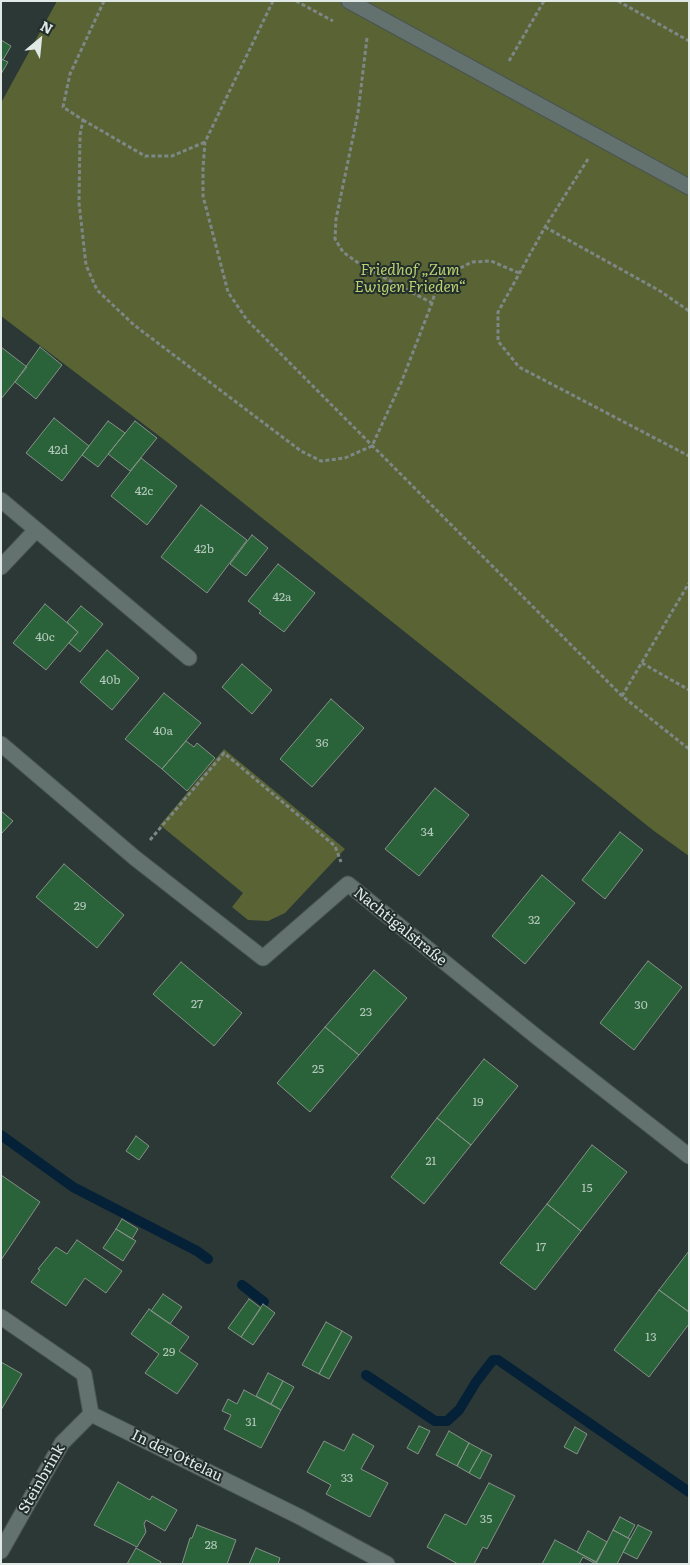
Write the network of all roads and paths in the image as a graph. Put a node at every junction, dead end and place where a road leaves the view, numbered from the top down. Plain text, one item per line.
1 (104, 1) edge
2 (273, 1) edge
3 (350, 1) edge
4 (544, 1) edge
5 (618, 1) edge
6 (374, 14) junction
7 (689, 41) edge
8 (497, 82) junction
9 (84, 120) junction
10 (598, 137) junction
11 (205, 142) junction
12 (689, 187) edge
13 (545, 228) junction
14 (519, 273) junction
15 (432, 303) junction
16 (689, 311) edge
17 (372, 446) junction
18 (689, 456) edge
19 (1, 500) edge
20 (36, 530) junction
21 (1, 566) edge
22 (689, 583) edge
23 (189, 658) dead end
24 (642, 663) junction
25 (689, 690) edge
26 (622, 696) junction
27 (1, 744) edge
28 (689, 749) edge
29 (135, 858) junction
30 (348, 884) junction
31 (689, 1156) edge
32 (1, 1317) edge
33 (91, 1414) junction
34 (1, 1551) edge
35 (387, 1564) edge

1 - 9 path
2 - 11 path
3 - 6 street
4 - 8 path
5 - 7 path
6 - 8 street
6 - 15 path
8 - 10 street
9 - 11 path
9 - 17 path
10 - 12 street
10 - 13 path
11 - 17 path
13 - 14 path
13 - 16 path
14 - 15 path
14 - 18 path
15 - 17 path
17 - 26 path
19 - 20 street
20 - 21 street
20 - 23 street
22 - 24 path
24 - 25 path
24 - 26 path
26 - 28 path
27 - 29 street, Nachtigalstraße
29 - 30 street, Nachtigalstraße
29 - 30 path
30 - 31 street, Nachtigalstraße
32 - 33 street
33 - 34 street, Steinbrink
33 - 35 street, In der Ottelau

